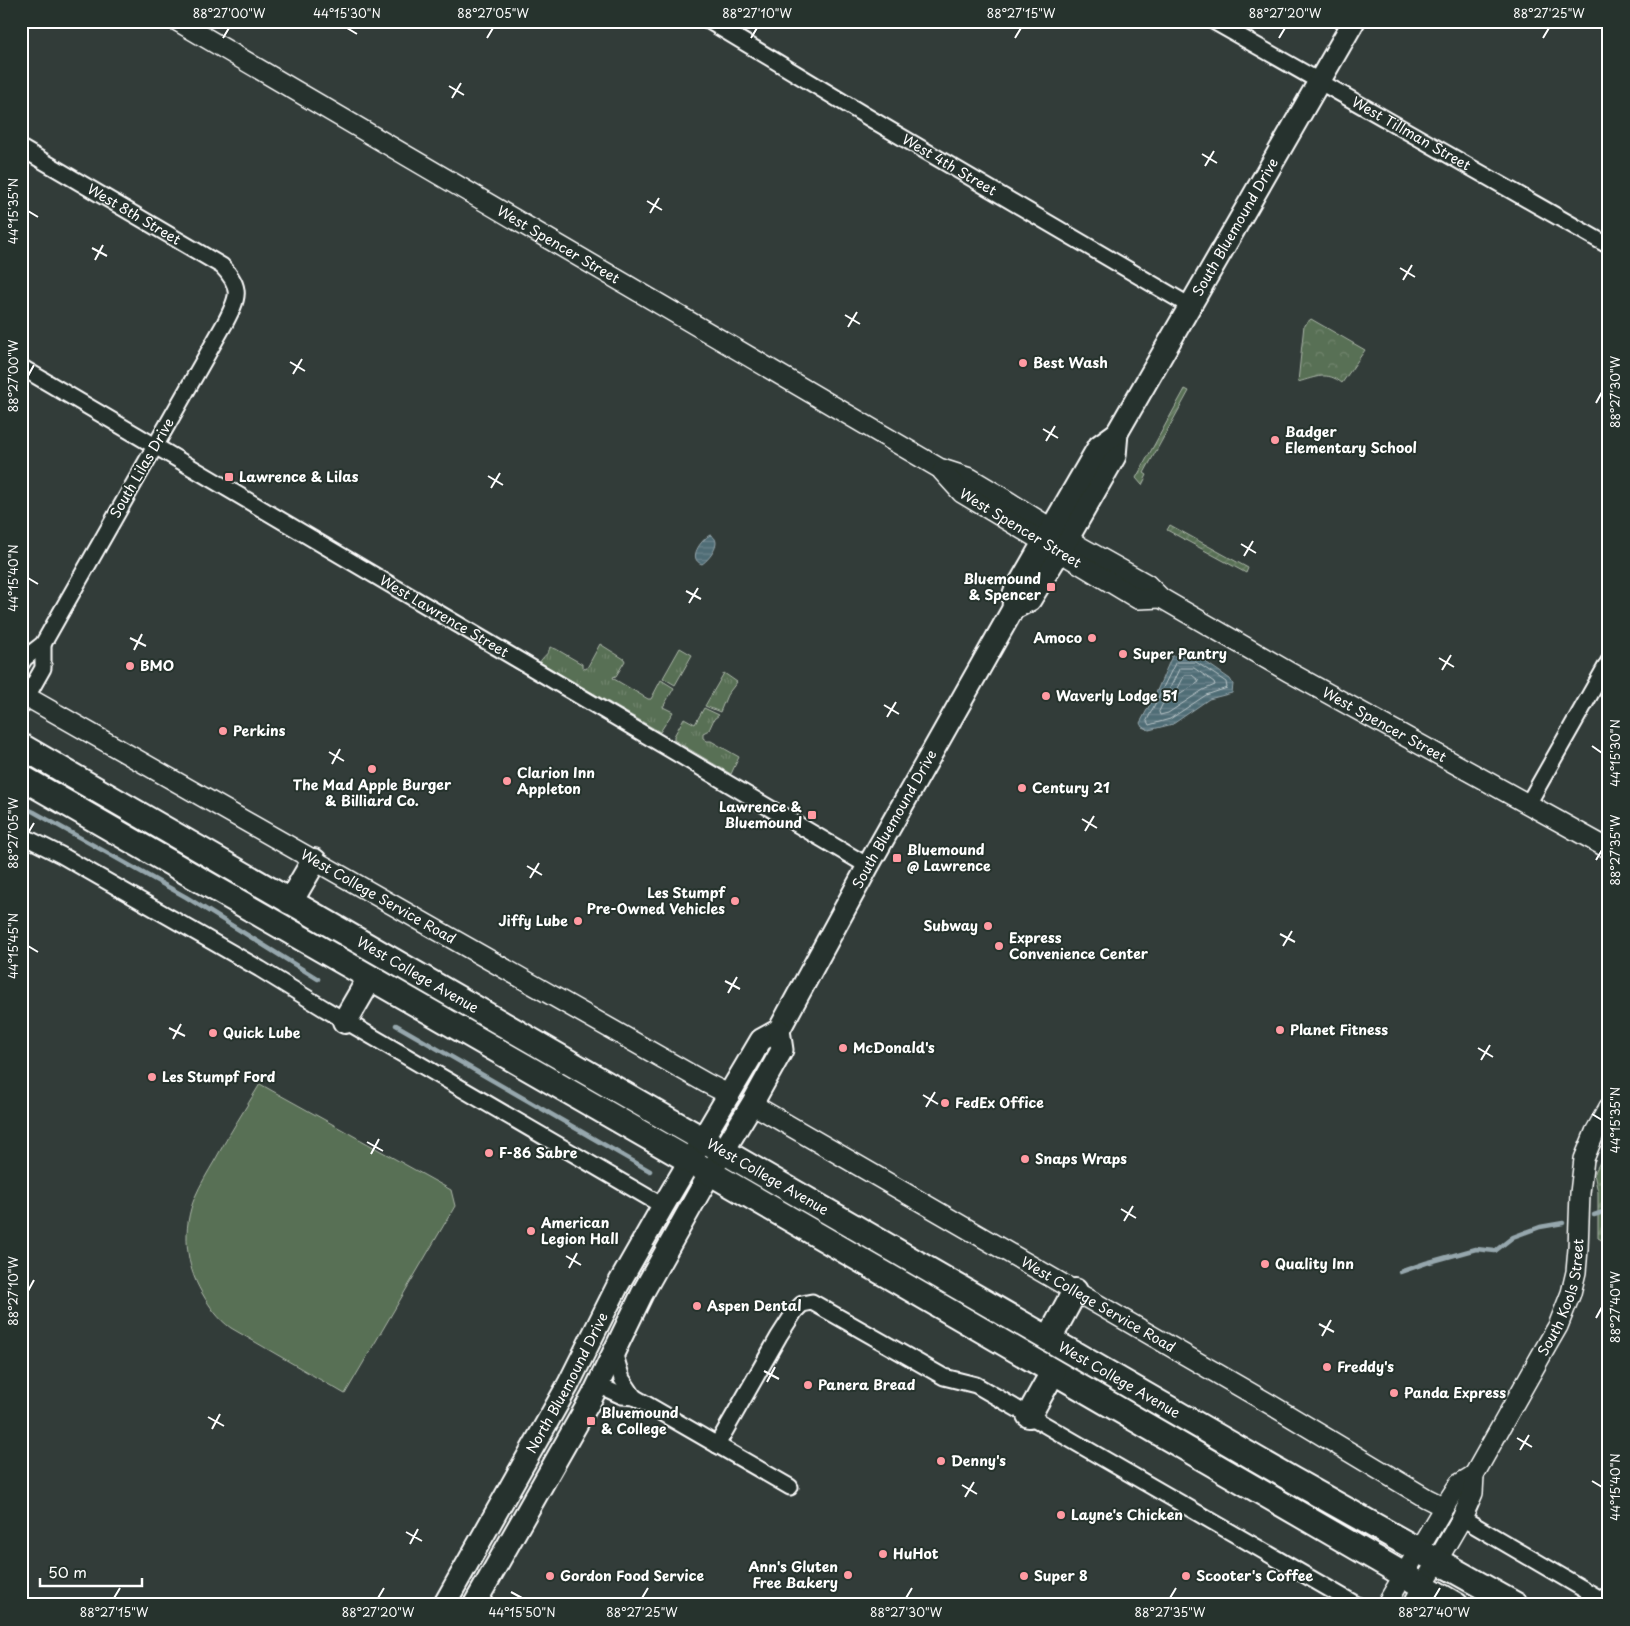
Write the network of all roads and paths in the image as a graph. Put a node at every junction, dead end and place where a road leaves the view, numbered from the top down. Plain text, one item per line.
1 (177, 21) edge
2 (709, 21) edge
3 (1212, 21) edge
4 (1354, 21) edge
5 (1318, 83) junction
6 (21, 148) edge
7 (1609, 246) edge
8 (237, 291) joint
9 (1190, 306) junction
10 (21, 367) edge
11 (154, 446) junction
12 (1056, 540) junction
13 (43, 644) junction
14 (1609, 661) edge
15 (21, 664) edge
16 (24, 702) edge
17 (21, 746) edge
18 (21, 777) edge
19 (1528, 804) junction
20 (21, 835) edge
21 (1609, 849) edge
22 (314, 861) junction
23 (868, 866) junction
24 (290, 902) junction
25 (370, 978) junction
26 (345, 1020) junction
27 (779, 1030) junction
28 (730, 1095) junction
29 (752, 1104) junction
30 (1609, 1107) edge
31 (702, 1139) junction
32 (723, 1151) junction
33 (690, 1161) junction
34 (710, 1173) junction
35 (662, 1206) junction
36 (1076, 1291) junction
37 (612, 1297) junction
38 (1049, 1339) junction
39 (614, 1352) junction
40 (1054, 1372) junction
41 (598, 1385) junction
42 (634, 1398) junction
43 (1029, 1415) junction
44 (717, 1445) junction
45 (1474, 1475) junction
46 (790, 1487) dead end
47 (1444, 1507) junction
48 (1462, 1518) junction
49 (1428, 1555) junction
50 (1413, 1588) edge
51 (1609, 1604) edge
52 (444, 1605) edge
53 (474, 1605) edge
54 (1357, 1605) edge
55 (1386, 1605) edge
56 (1456, 1605) edge
57 (1516, 1605) edge

1 - 12 street, West Spencer Street
2 - 9 street, West 4th Street
3 - 5 street, West Tillman Street
4 - 5 main road, South Bluemound Drive
5 - 7 street, West Tillman Street
5 - 9 main road, South Bluemound Drive
6 - 8 street, West 8th Street
8 - 11 street, South Lilas Drive
9 - 12 main road, South Bluemound Drive
10 - 11 street, West Lawrence Street
11 - 13 street, South Lilas Drive
11 - 23 street, West Lawrence Street
12 - 19 street, West Spencer Street
12 - 23 main road, South Bluemound Drive
13 - 15 street, South Lilas Drive
13 - 16 street, South Lilas Drive
14 - 19 street
16 - 22 street, West College Service Road
17 - 24 main road, West College Avenue
18 - 25 main road, West College Avenue
19 - 21 street, West Spencer Street
20 - 26 street
22 - 24 main road
22 - 28 street, West College Service Road
23 - 27 main road, South Bluemound Drive
24 - 31 main road, West College Avenue
25 - 26 main road
25 - 33 main road, West College Avenue
26 - 35 street
27 - 28 main road, South Bluemound Drive
27 - 29 main road
28 - 31 main road, South Bluemound Drive
29 - 32 main road
29 - 36 street, West College Service Road
30 - 45 street, South Kools Street
31 - 32 main road, West College Avenue
31 - 33 main road, South Bluemound Drive
32 - 34 main road
32 - 38 main road, West College Avenue
33 - 34 main road, West College Avenue
33 - 35 main road, North Bluemound Drive
34 - 39 main road, North Bluemound Drive
34 - 40 main road, West College Avenue
35 - 37 main road, North Bluemound Drive
36 - 38 main road
36 - 47 street, West College Service Road
37 - 41 main road
37 - 52 main road, North Bluemound Drive
38 - 49 main road, West College Avenue
39 - 41 main road, North Bluemound Drive
39 - 42 street
40 - 43 main road
40 - 50 main road, West College Avenue
41 - 42 street
41 - 53 main road, North Bluemound Drive
42 - 44 street
43 - 44 street
43 - 54 street
44 - 46 street
45 - 47 street, South Kools Street
45 - 48 street, South Kools Street
47 - 49 street, South Kools Street
48 - 49 street, South Kools Street
48 - 51 street
49 - 50 street
49 - 57 main road, West College Avenue
50 - 55 street
50 - 56 main road, West College Avenue

